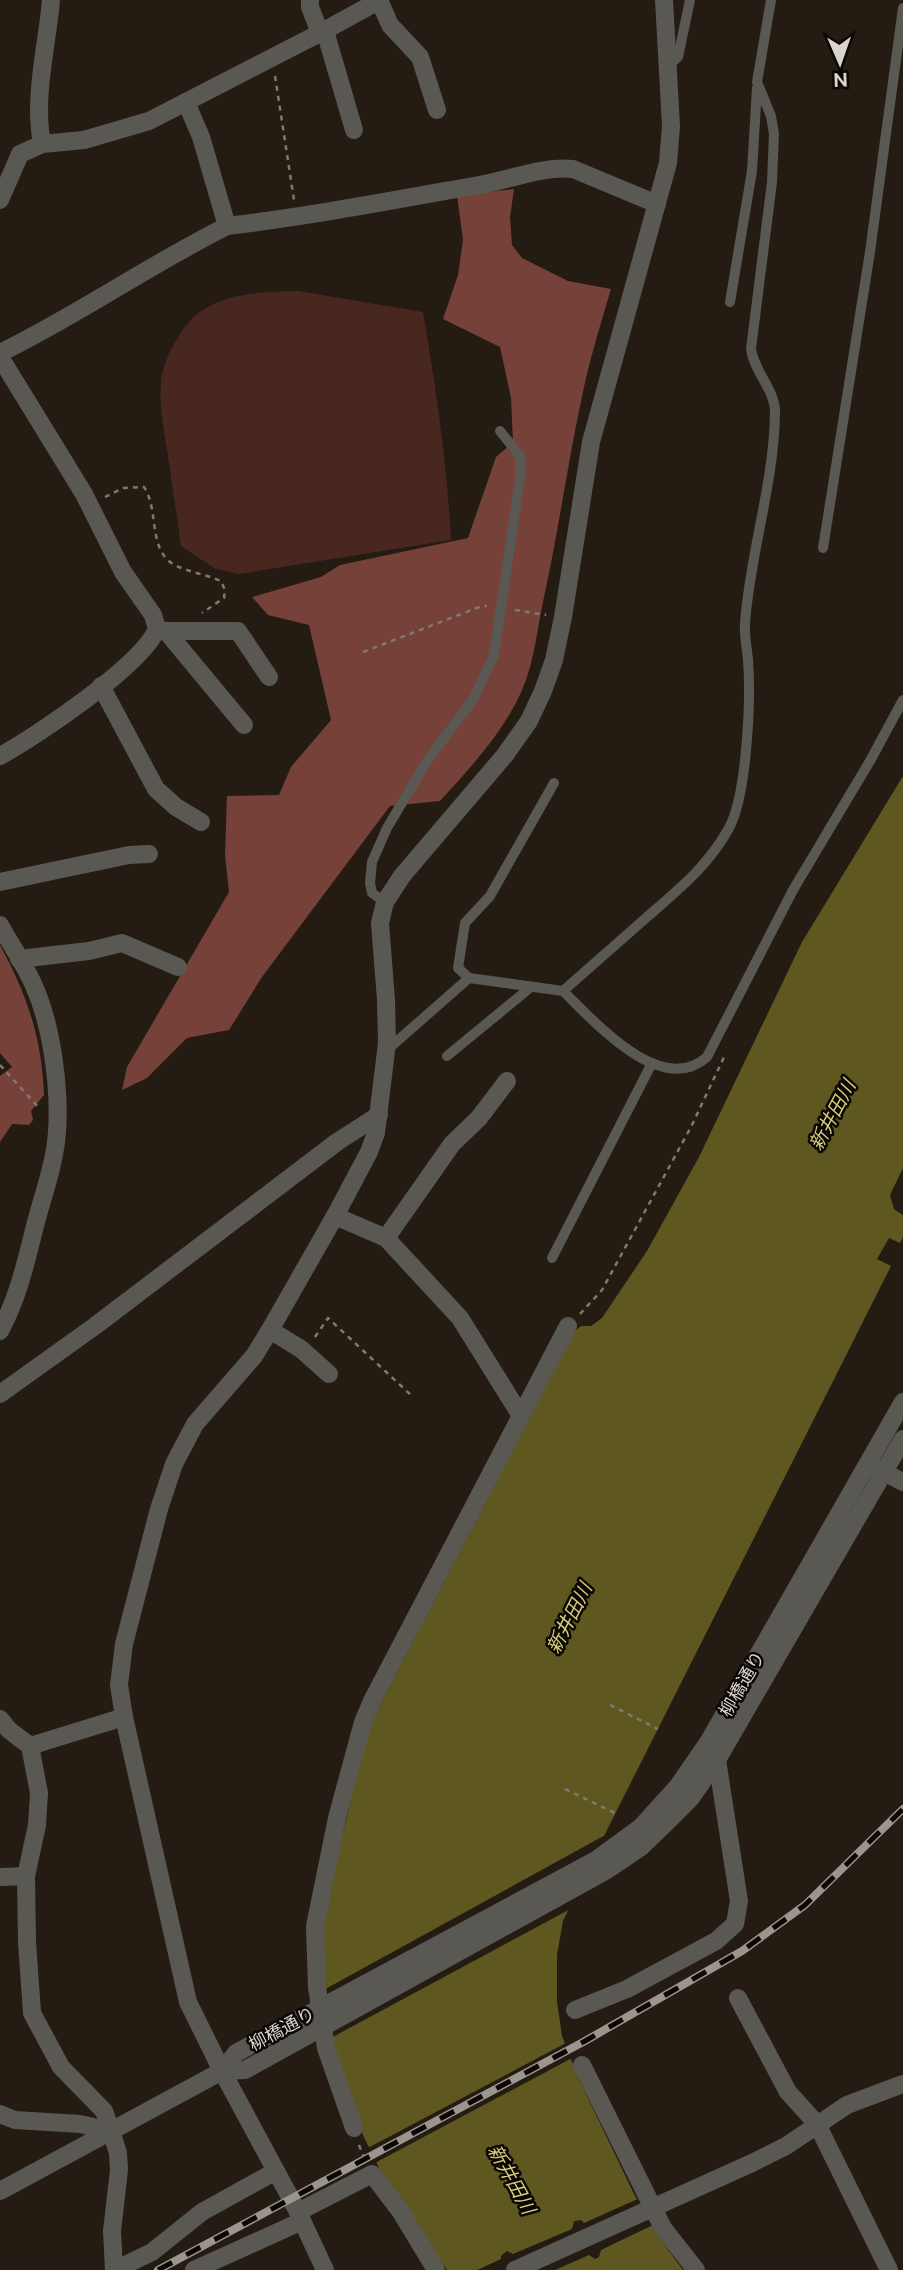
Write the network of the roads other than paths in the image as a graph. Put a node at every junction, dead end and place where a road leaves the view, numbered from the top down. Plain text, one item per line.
1 (51, 0) edge
2 (310, 0) edge
3 (379, 0) edge
4 (664, 0) edge
5 (690, 0) edge
6 (771, 0) edge
7 (903, 8) edge
8 (322, 32) junction
9 (667, 67) junction
10 (757, 82) junction
11 (186, 102) junction
12 (437, 110) dead end
13 (354, 130) dead end
14 (42, 144) junction
15 (0, 200) edge
16 (657, 204) junction
17 (227, 226) junction
18 (730, 302) dead end
19 (0, 355) edge
20 (500, 431) dead end
21 (822, 548) dead end
22 (167, 630) junction
23 (269, 677) dead end
24 (102, 686) junction
25 (903, 700) edge
26 (244, 725) dead end
27 (0, 756) edge
28 (554, 783) dead end
29 (201, 822) dead end
30 (149, 854) dead end
31 (0, 882) edge
32 (385, 902) junction
33 (0, 925) edge
34 (19, 958) junction
35 (178, 967) dead end
36 (469, 978) junction
37 (531, 987) junction
38 (564, 991) junction
39 (386, 1051) junction
40 (447, 1056) dead end
41 (652, 1063) junction
42 (508, 1081) dead end
43 (379, 1115) junction
44 (335, 1216) junction
45 (386, 1238) junction
46 (552, 1258) dead end
47 (568, 1326) dead end
48 (270, 1330) junction
49 (0, 1331) edge
50 (329, 1374) dead end
51 (0, 1394) edge
52 (903, 1402) edge
53 (521, 1416) junction
54 (903, 1439) edge
55 (867, 1463) junction
56 (883, 1472) junction
57 (903, 1482) edge
58 (124, 1717) junction
59 (0, 1719) edge
60 (30, 1746) junction
61 (717, 1760) junction
62 (684, 1792) junction
63 (26, 1876) junction
64 (0, 1877) edge
65 (738, 1998) dead end
66 (575, 2010) dead end
67 (582, 2065) dead end
68 (222, 2071) junction
69 (903, 2084) edge
70 (0, 2114) edge
71 (817, 2124) junction
72 (354, 2128) dead end
73 (111, 2131) junction
74 (276, 2171) junction
75 (0, 2190) edge
76 (300, 2217) junction
77 (114, 2270) edge
78 (194, 2270) edge
79 (325, 2270) edge
80 (436, 2270) edge
81 (515, 2270) edge
82 (696, 2270) edge
83 (889, 2270) edge

1 - 14 street
2 - 8 street
3 - 8 street
3 - 12 street
4 - 9 street
5 - 9 lane
6 - 10 lane
7 - 21 lane
8 - 11 street
8 - 13 street
9 - 16 street
10 - 18 lane
10 - 38 lane
11 - 14 street
11 - 17 street
14 - 15 street
16 - 17 street
16 - 32 street
17 - 19 street
19 - 22 street
20 - 32 lane
22 - 23 street
22 - 24 street
22 - 26 street
24 - 27 street
24 - 29 street
25 - 41 lane
28 - 36 lane
30 - 31 street
32 - 39 street
33 - 34 street
34 - 35 street
34 - 49 street
36 - 37 lane
36 - 39 lane
37 - 38 lane
37 - 40 lane
38 - 41 lane
39 - 43 street
41 - 46 lane
42 - 45 street
43 - 44 street
43 - 51 street
44 - 45 street
44 - 48 street
45 - 53 street
47 - 53 street
48 - 50 street
48 - 58 street
52 - 55 street, 柳橋通り
53 - 72 street
54 - 56 street, 柳橋通り
55 - 56 street
55 - 62 street, 柳橋通り
56 - 57 street
56 - 61 street, 柳橋通り
58 - 60 street
58 - 68 street
59 - 60 street
60 - 63 street
61 - 62 street, 柳橋通り
61 - 66 street
62 - 68 street, 柳橋通り
62 - 68 street, 柳橋通り
63 - 64 street
63 - 73 street
65 - 71 street
67 - 82 street
68 - 73 street
68 - 74 street
69 - 71 street
70 - 73 street
71 - 81 street
71 - 83 street
73 - 75 street
73 - 77 street
74 - 76 street
74 - 77 street
76 - 78 street
76 - 79 street
76 - 80 street

